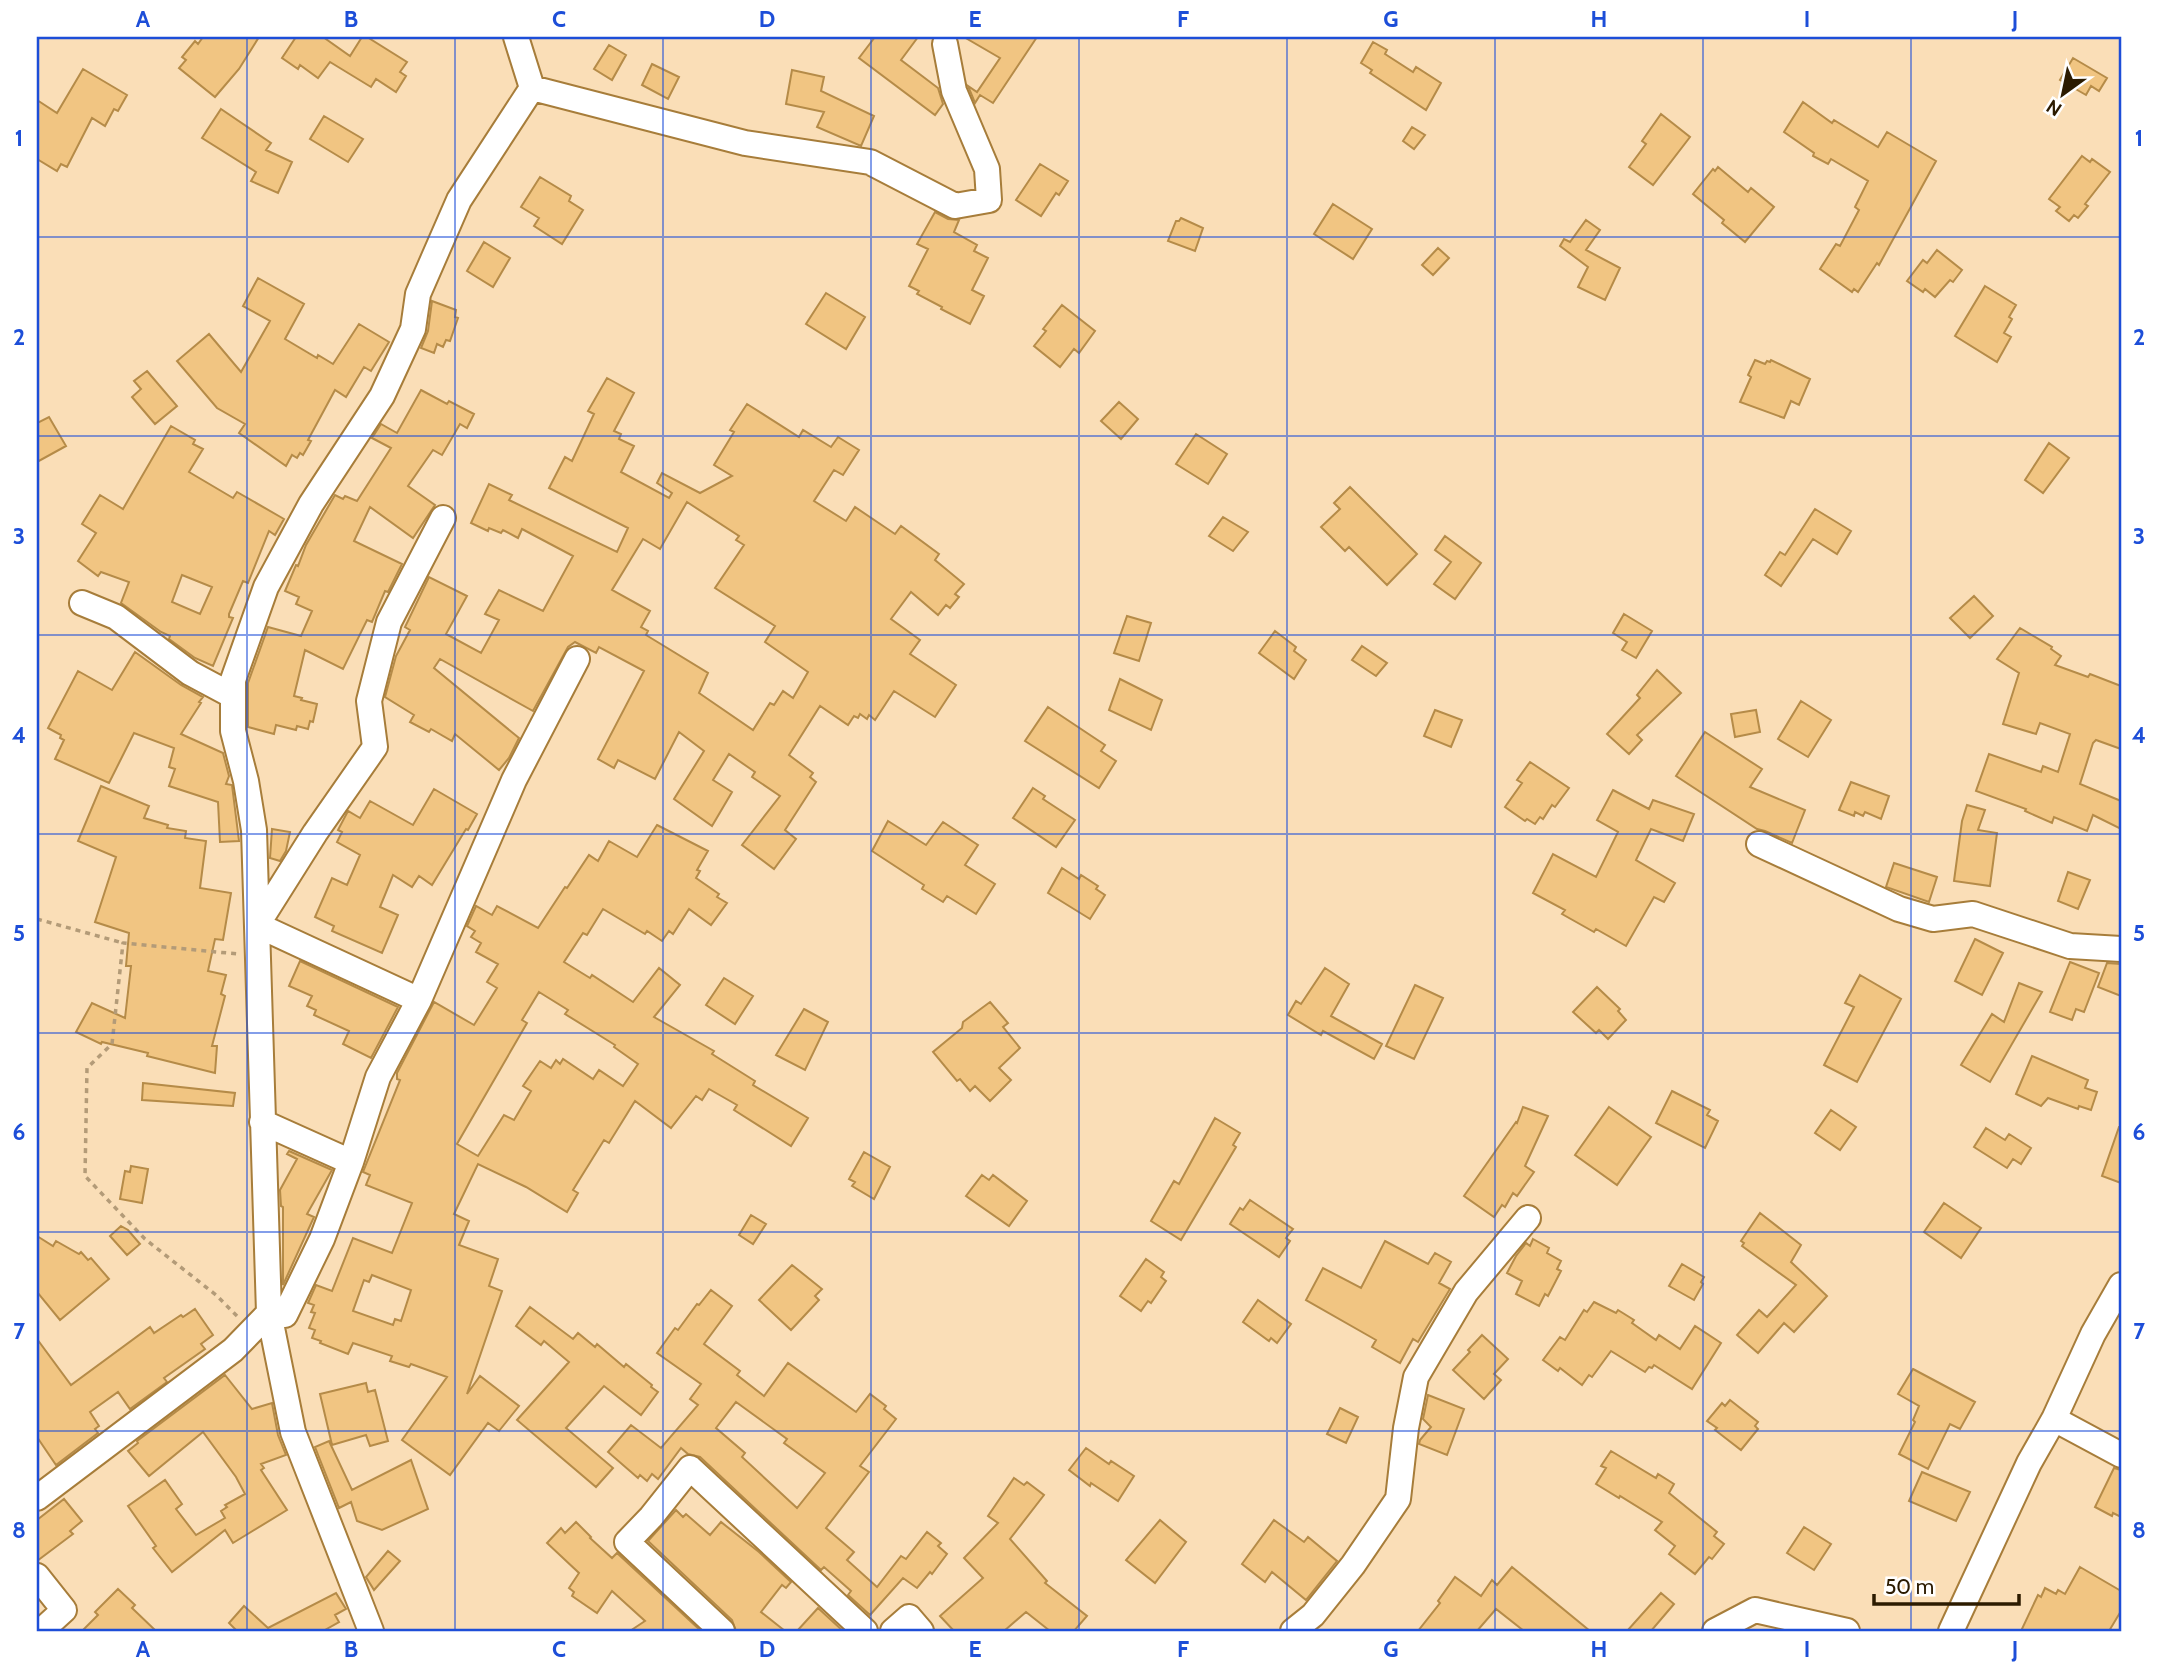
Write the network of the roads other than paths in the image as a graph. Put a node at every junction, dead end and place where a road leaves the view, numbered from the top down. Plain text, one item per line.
1 (516, 37) edge
2 (946, 44) dead end
3 (532, 88) junction
4 (443, 518) dead end
5 (82, 603) dead end
6 (577, 659) dead end
7 (233, 696) junction
8 (1759, 844) dead end
9 (257, 925) junction
10 (2121, 949) edge
11 (419, 1000) junction
12 (262, 1122) junction
13 (351, 1161) junction
14 (1528, 1218) dead end
15 (2121, 1285) edge
16 (269, 1313) junction
17 (2054, 1419) junction
18 (2121, 1455) edge
19 (37, 1498) edge
20 (37, 1576) edge
21 (41, 1631) edge
22 (371, 1631) edge
23 (722, 1631) edge
24 (866, 1631) edge
25 (893, 1631) edge
26 (921, 1631) edge
27 (1293, 1631) edge
28 (1715, 1631) edge
29 (1847, 1631) edge
30 (1951, 1631) edge

1 - 3 street
2 - 3 street
3 - 7 street
4 - 9 street
5 - 7 street
6 - 11 street
7 - 9 street
8 - 10 street
9 - 11 street
9 - 12 street
11 - 13 street
12 - 13 street
12 - 16 street
13 - 16 street
14 - 27 street
15 - 17 street
16 - 19 street
16 - 22 street
17 - 18 street
17 - 30 street
20 - 21 street
23 - 24 street
25 - 26 street
28 - 29 street

